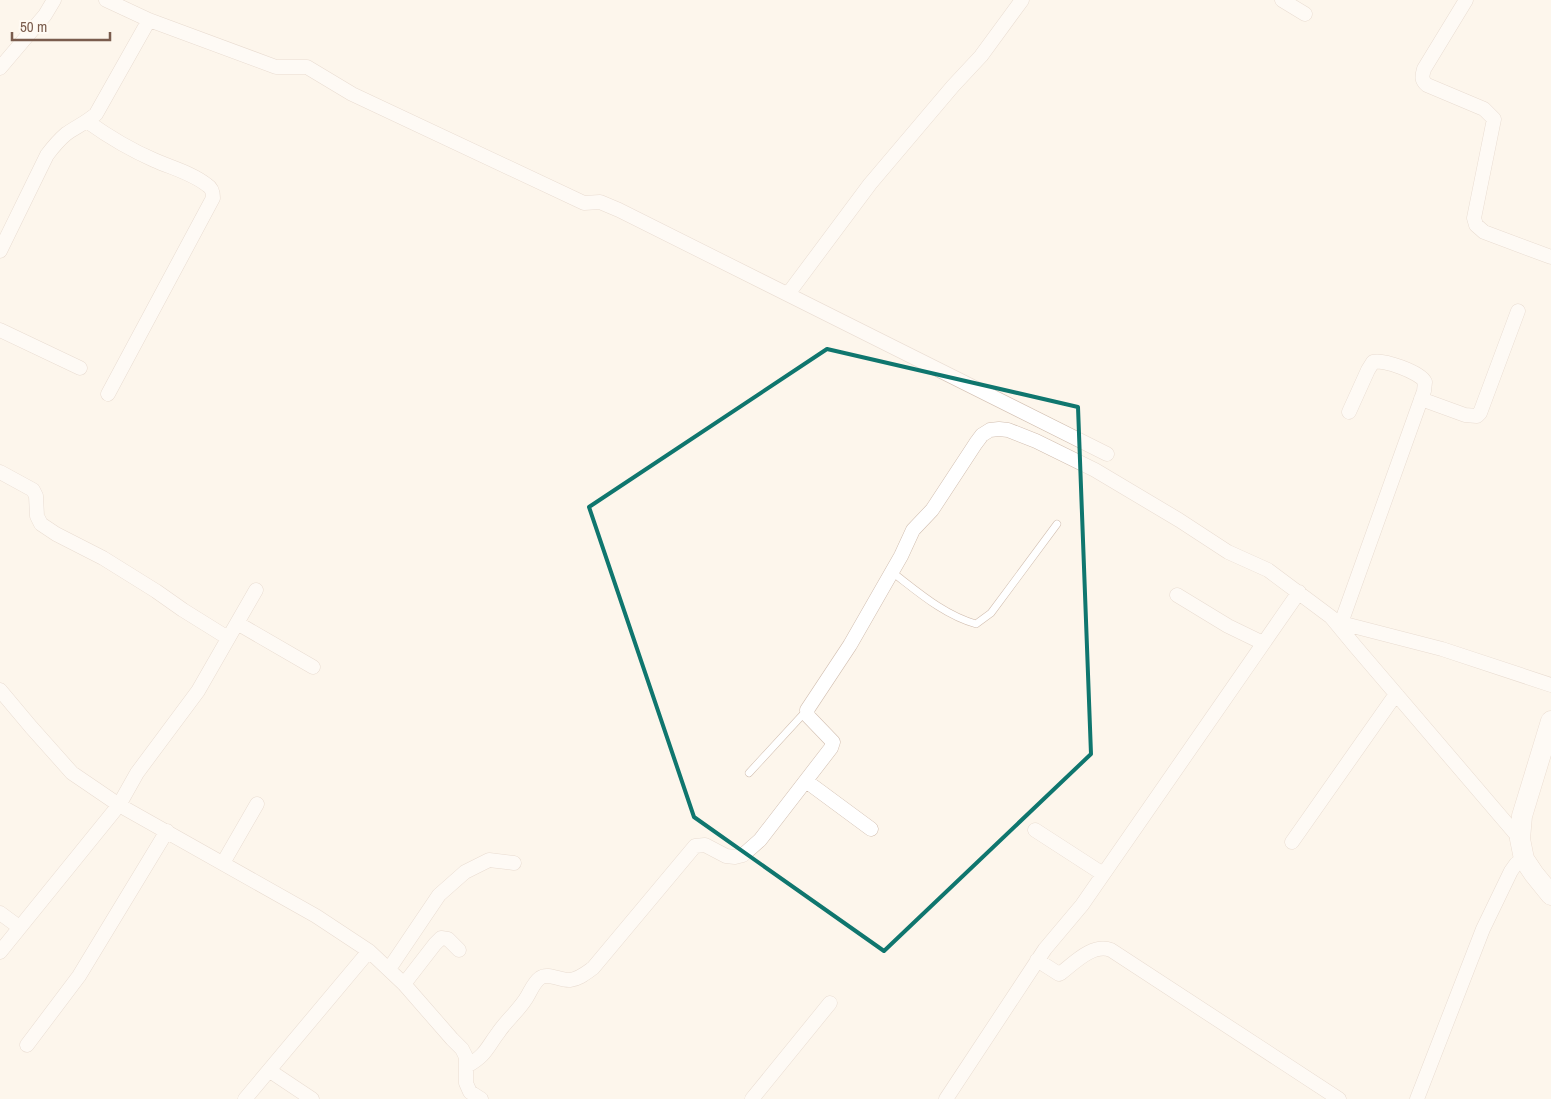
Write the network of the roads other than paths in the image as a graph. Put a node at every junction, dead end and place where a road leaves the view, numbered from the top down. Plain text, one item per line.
1 (54, 0) edge
2 (106, 0) edge
3 (1022, 0) edge
4 (1282, 0) edge
5 (1466, 0) edge
6 (1305, 14) dead end
7 (149, 20) junction
8 (0, 68) edge
9 (88, 122) junction
10 (0, 251) edge
11 (1551, 257) edge
12 (788, 294) junction
13 (1518, 311) dead end
14 (0, 330) edge
15 (80, 368) dead end
16 (108, 394) dead end
17 (1421, 399) junction
18 (1349, 412) dead end
19 (1107, 454) dead end
20 (0, 472) edge
21 (1057, 524) dead end
22 (892, 572) junction
23 (256, 590) dead end
24 (1299, 592) junction
25 (1176, 595) dead end
26 (237, 623) junction
27 (1340, 624) junction
28 (228, 638) junction
29 (1263, 643) junction
30 (313, 667) dead end
31 (1551, 685) edge
32 (0, 690) edge
33 (1396, 694) junction
34 (808, 710) junction
35 (1551, 721) edge
36 (749, 773) dead end
37 (806, 782) junction
38 (257, 804) dead end
39 (120, 805) junction
40 (871, 829) dead end
41 (1035, 830) dead end
42 (167, 831) junction
43 (1520, 839) junction
44 (1292, 842) dead end
45 (1524, 859) junction
46 (223, 863) junction
47 (514, 863) dead end
48 (1103, 874) junction
49 (1551, 895) edge
50 (0, 913) edge
51 (19, 928) junction
52 (459, 950) dead end
53 (369, 951) junction
54 (0, 952) edge
55 (1038, 960) junction
56 (389, 969) junction
57 (404, 984) junction
58 (830, 1003) dead end
59 (27, 1044) dead end
60 (467, 1066) junction
61 (270, 1071) junction
62 (245, 1099) edge
63 (312, 1099) edge
64 (481, 1099) edge
65 (752, 1099) edge
66 (946, 1099) edge
67 (1339, 1099) edge
68 (1417, 1099) edge

1 - 8 street
2 - 7 street
3 - 12 street
4 - 6 street
5 - 11 street
7 - 9 street
7 - 12 street
9 - 10 street
9 - 16 street
12 - 19 street
13 - 17 street
14 - 15 street
17 - 18 street
17 - 27 street
20 - 28 street
21 - 22 lane
22 - 24 street
22 - 34 street
23 - 26 street
24 - 27 street
24 - 29 street
25 - 29 street
26 - 28 street
26 - 30 street
27 - 31 street
27 - 33 street
28 - 39 street
29 - 48 street
32 - 39 street
33 - 43 street
33 - 44 street
34 - 36 lane
34 - 37 street
35 - 43 main road
37 - 40 street
37 - 60 street
38 - 46 street
39 - 42 street
39 - 51 street
41 - 48 street
42 - 46 street
42 - 59 street
43 - 45 main road
45 - 49 main road
45 - 68 street
46 - 53 street
47 - 56 street
48 - 55 street
50 - 51 street
51 - 54 street
52 - 57 street
53 - 56 street
53 - 61 street
55 - 66 street
55 - 67 street
56 - 57 street
57 - 60 street
58 - 65 street
60 - 64 street
61 - 62 street
61 - 63 street

